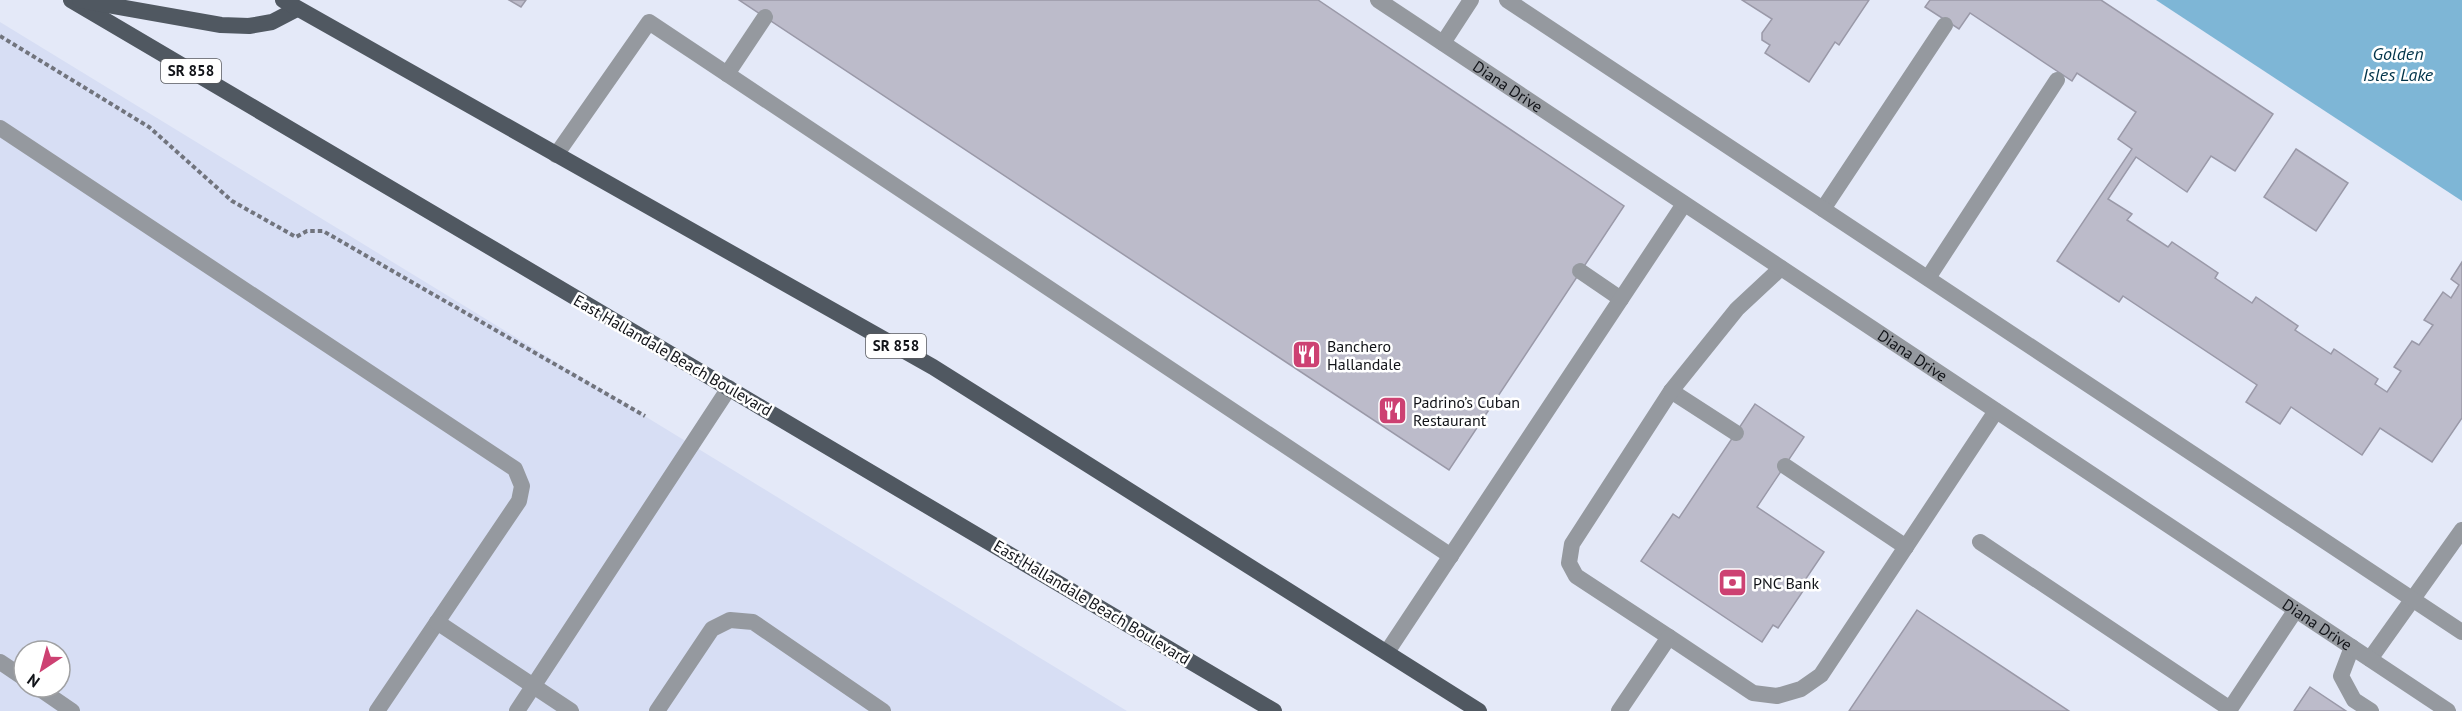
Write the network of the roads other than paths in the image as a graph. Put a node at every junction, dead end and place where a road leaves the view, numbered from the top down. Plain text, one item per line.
1 (71, 0) edge
2 (79, 0) edge
3 (1378, 0) edge
4 (1471, 0) edge
5 (1507, 0) edge
6 (294, 3) edge
7 (765, 17) dead end
8 (1945, 25) dead end
9 (1443, 43) junction
10 (727, 74) junction
11 (2057, 80) dead end
12 (0, 128) edge
13 (556, 155) junction
14 (1684, 204) junction
15 (1823, 209) junction
16 (1781, 268) junction
17 (1580, 271) dead end
18 (1928, 278) junction
19 (1622, 299) junction
20 (729, 388) junction
21 (1671, 391) junction
22 (1996, 411) junction
23 (1736, 433) dead end
24 (1785, 466) dead end
25 (2462, 530) edge
26 (1980, 542) dead end
27 (1906, 547) junction
28 (1451, 556) junction
29 (2412, 599) junction
30 (2295, 611) junction
31 (437, 622) junction
32 (2462, 632) edge
33 (1669, 637) junction
34 (2352, 647) junction
35 (1387, 652) junction
36 (2370, 659) junction
37 (533, 686) junction
38 (54, 699) edge
39 (2229, 710) edge
40 (72, 711) edge
41 (378, 711) edge
42 (517, 711) edge
43 (571, 711) edge
44 (657, 711) edge
45 (883, 711) edge
46 (1274, 711) edge
47 (1479, 711) edge
48 (1619, 711) edge
49 (2371, 711) edge
50 (2448, 711) edge

1 - 20 main road, East Hallandale Beach Boulevard / SR 858
2 - 6 main road
3 - 9 street, Diana Drive
4 - 9 street
5 - 15 street
6 - 13 main road, SR 858
7 - 10 street
8 - 15 street
9 - 14 street, Diana Drive
10 - 13 street
10 - 28 street
11 - 18 street
12 - 31 street
13 - 35 main road, SR 858
14 - 16 street, Diana Drive
14 - 19 street
15 - 18 street
16 - 21 street
16 - 22 street, Diana Drive
17 - 19 street
18 - 29 street
19 - 28 street
20 - 37 street
20 - 46 main road, East Hallandale Beach Boulevard / SR 858
21 - 23 street
21 - 33 street
22 - 27 street
22 - 30 street, Diana Drive
24 - 27 street
25 - 29 street
26 - 39 street
27 - 33 street
28 - 35 street
29 - 32 street
29 - 36 street
30 - 34 street, Diana Drive
30 - 39 street
31 - 37 street
31 - 41 street
33 - 48 street
34 - 36 street, Diana Drive
34 - 49 street
35 - 47 main road, SR 858
36 - 50 street, Diana Drive
37 - 42 street
37 - 43 street
38 - 40 street
44 - 45 street

